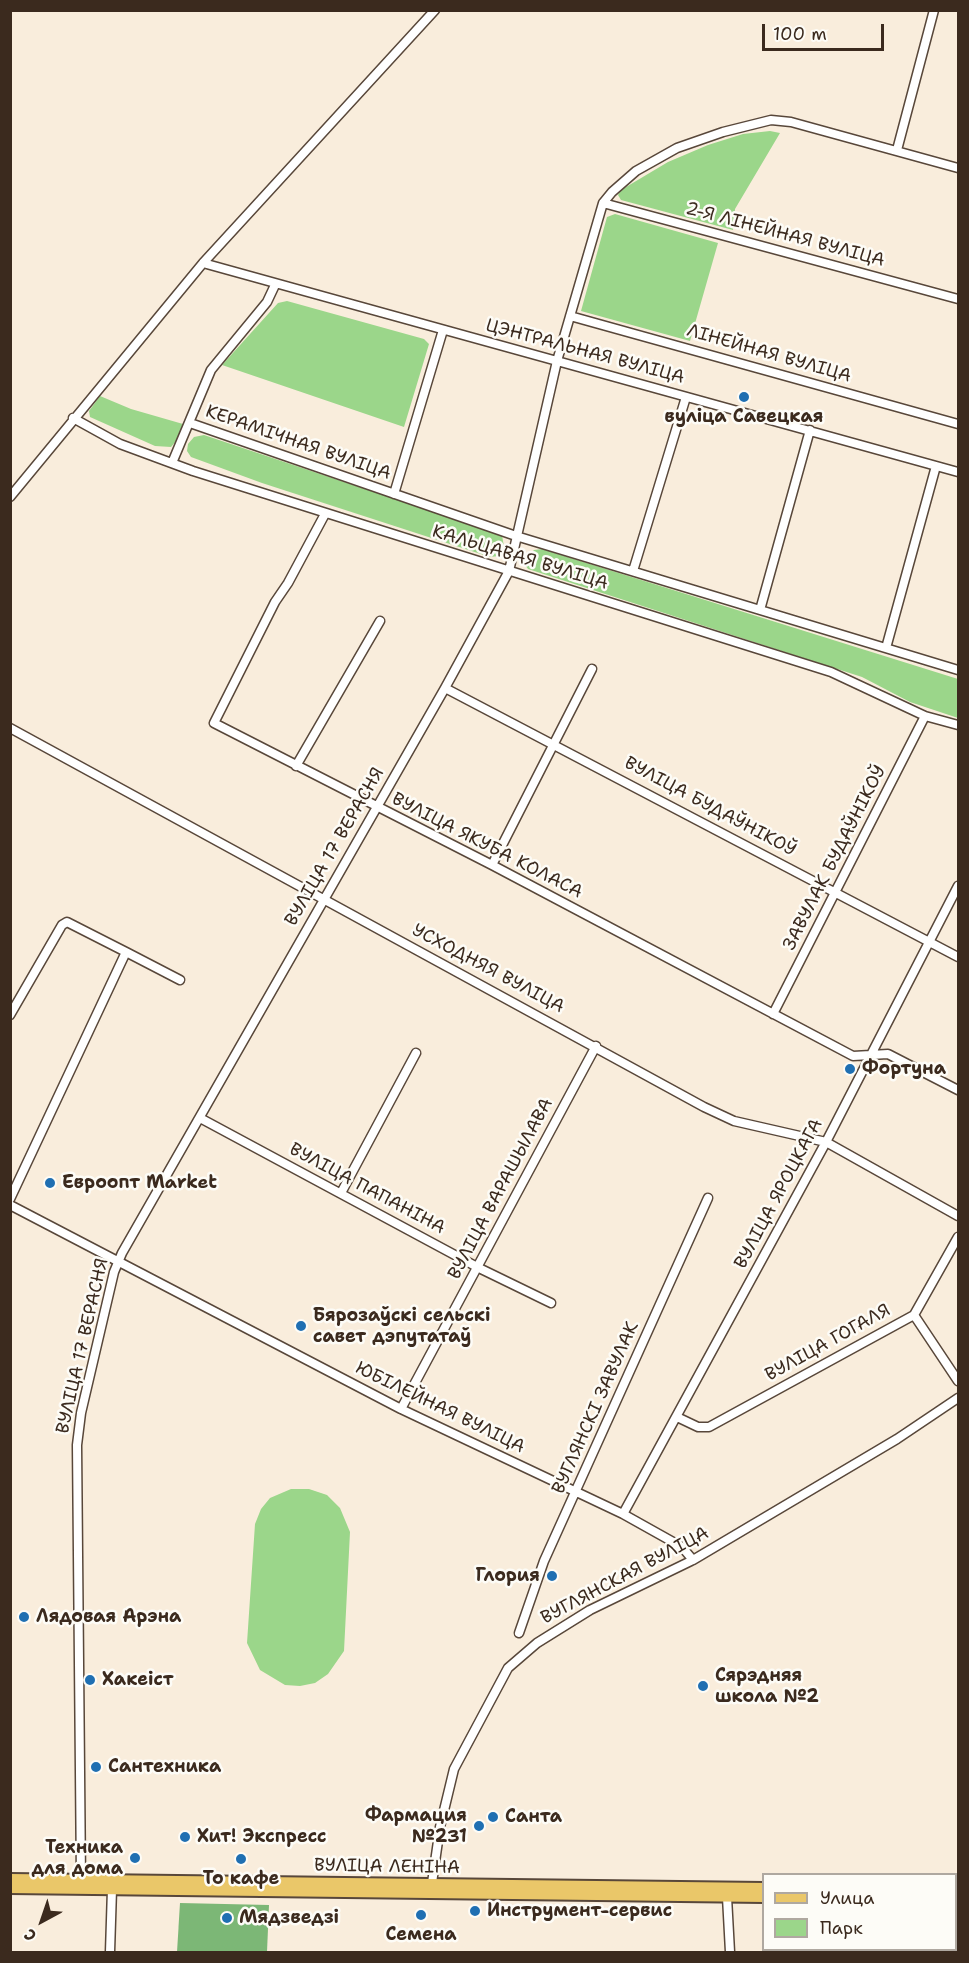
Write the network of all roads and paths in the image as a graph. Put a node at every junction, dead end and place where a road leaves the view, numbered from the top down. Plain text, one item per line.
1 (435, 10) edge
2 (934, 10) edge
3 (897, 150) junction
4 (958, 168) edge
5 (603, 203) junction
6 (203, 263) junction
7 (274, 285) junction
8 (958, 298) edge
9 (570, 316) junction
10 (442, 330) junction
11 (557, 361) junction
12 (686, 397) junction
13 (73, 418) junction
14 (190, 423) junction
15 (958, 424) edge
16 (810, 430) junction
17 (172, 463) junction
18 (936, 466) junction
19 (958, 472) edge
20 (394, 494) junction
21 (10, 497) edge
22 (325, 514) junction
23 (516, 536) junction
24 (509, 572) junction
25 (633, 572) junction
26 (760, 610) junction
27 (380, 621) dead end
28 (886, 648) junction
29 (592, 669) dead end
30 (958, 670) edge
31 (445, 688) junction
32 (925, 716) junction
33 (958, 726) edge
34 (10, 728) edge
35 (554, 744) junction
36 (296, 766) junction
37 (376, 808) junction
38 (492, 865) junction
39 (958, 886) edge
40 (837, 892) junction
41 (323, 899) junction
42 (929, 942) junction
43 (126, 952) junction
44 (958, 957) edge
45 (180, 980) dead end
46 (773, 1014) junction
47 (10, 1015) edge
48 (596, 1046) junction
49 (416, 1053) dead end
50 (872, 1055) junction
51 (958, 1090) edge
52 (200, 1118) junction
53 (826, 1142) junction
54 (341, 1193) junction
55 (708, 1198) dead end
56 (10, 1199) edge
57 (10, 1205) edge
58 (958, 1216) edge
59 (958, 1236) edge
60 (118, 1262) junction
61 (479, 1268) junction
62 (552, 1303) dead end
63 (914, 1315) junction
64 (958, 1381) edge
65 (958, 1398) edge
66 (401, 1409) junction
67 (677, 1417) junction
68 (576, 1492) junction
69 (623, 1515) junction
70 (693, 1560) junction
71 (519, 1633) dead end
72 (10, 1880) edge
73 (81, 1885) junction
74 (112, 1885) junction
75 (10, 1888) edge
76 (432, 1888) junction
77 (762, 1888) edge
78 (727, 1892) junction
79 (762, 1897) edge
80 (110, 1953) edge
81 (730, 1953) edge

1 - 6 street
2 - 3 street
3 - 4 street, ВУЛІЦА 17 ВЕРАСНЯ
3 - 5 street, ВУЛІЦА 17 ВЕРАСНЯ
5 - 8 street, 2-Я ЛІНЕЙНАЯ ВУЛІЦА
5 - 9 street, ВУЛІЦА 17 ВЕРАСНЯ
6 - 7 street, ЦЭНТРАЛЬНАЯ ВУЛІЦА
6 - 13 street
7 - 10 street, ЦЭНТРАЛЬНАЯ ВУЛІЦА
7 - 14 street
9 - 11 street, ВУЛІЦА 17 ВЕРАСНЯ
9 - 15 street, ЛІНЕЙНАЯ ВУЛІЦА
10 - 11 street, ЦЭНТРАЛЬНАЯ ВУЛІЦА
10 - 20 street
11 - 12 street, ЦЭНТРАЛЬНАЯ ВУЛІЦА
11 - 23 street, ВУЛІЦА 17 ВЕРАСНЯ
12 - 16 street, ЦЭНТРАЛЬНАЯ ВУЛІЦА
12 - 25 street
13 - 17 street, КАЛЬЦАВАЯ ВУЛІЦА
13 - 21 street
14 - 17 street
14 - 20 street, КЕРАМІЧНАЯ ВУЛІЦА
16 - 18 street, ЦЭНТРАЛЬНАЯ ВУЛІЦА
16 - 26 street
17 - 22 street, КАЛЬЦАВАЯ ВУЛІЦА
18 - 19 street, ЦЭНТРАЛЬНАЯ ВУЛІЦА
18 - 28 street
20 - 23 street, КЕРАМІЧНАЯ ВУЛІЦА
22 - 24 street, КАЛЬЦАВАЯ ВУЛІЦА
22 - 36 street, ВУЛІЦА ЯКУБА КОЛАСА
23 - 24 street, ВУЛІЦА 17 ВЕРАСНЯ
23 - 25 street, КЕРАМІЧНАЯ ВУЛІЦА
24 - 31 street, ВУЛІЦА 17 ВЕРАСНЯ
24 - 32 street, КАЛЬЦАВАЯ ВУЛІЦА
25 - 26 street, КЕРАМІЧНАЯ ВУЛІЦА
26 - 28 street, КЕРАМІЧНАЯ ВУЛІЦА
27 - 36 street
28 - 30 street, КЕРАМІЧНАЯ ВУЛІЦА
29 - 35 street
31 - 35 street, ВУЛІЦА БУДАЎНІКОЎ
31 - 37 street, ВУЛІЦА 17 ВЕРАСНЯ
32 - 33 street, КАЛЬЦАВАЯ ВУЛІЦА
32 - 40 street, ЗАВУЛАК БУДАЎНІКОЎ
34 - 41 street, УСХОДНЯЯ ВУЛІЦА
35 - 38 street
35 - 40 street, ВУЛІЦА БУДАЎНІКОЎ
36 - 37 street, ВУЛІЦА ЯКУБА КОЛАСА
37 - 38 street, ВУЛІЦА ЯКУБА КОЛАСА
37 - 41 street, ВУЛІЦА 17 ВЕРАСНЯ
38 - 46 street, ВУЛІЦА ЯКУБА КОЛАСА
39 - 42 street, ВУЛІЦА ЯРОЦКАГА
40 - 42 street, ВУЛІЦА БУДАЎНІКОЎ
40 - 46 street, ЗАВУЛАК БУДАЎНІКОЎ
41 - 48 street, УСХОДНЯЯ ВУЛІЦА
41 - 52 street, ВУЛІЦА 17 ВЕРАСНЯ
42 - 44 street, ВУЛІЦА БУДАЎНІКОЎ
42 - 50 street, ВУЛІЦА ЯРОЦКАГА
43 - 45 street
43 - 47 street
43 - 56 street
46 - 50 street, ВУЛІЦА ЯКУБА КОЛАСА
48 - 53 street, УСХОДНЯЯ ВУЛІЦА
48 - 61 street, ВУЛІЦА ВАРАШЫЛАВА
49 - 54 street
50 - 51 street, ВУЛІЦА ЯКУБА КОЛАСА
50 - 53 street, ВУЛІЦА ЯРОЦКАГА
52 - 54 street, ВУЛІЦА ПАПАНІНА
52 - 60 street, ВУЛІЦА 17 ВЕРАСНЯ
53 - 58 street, УСХОДНЯЯ ВУЛІЦА
53 - 67 street, ВУЛІЦА ЯРОЦКАГА
54 - 61 street, ВУЛІЦА ПАПАНІНА
55 - 68 street, ВУГЛЯНСКІ ЗАВУЛАК
57 - 60 street, ЮБІЛЕЙНАЯ ВУЛІЦА
59 - 63 street, ВУЛІЦА ГОГАЛЯ
60 - 66 street, ЮБІЛЕЙНАЯ ВУЛІЦА
60 - 73 street, ВУЛІЦА 17 ВЕРАСНЯ
61 - 62 street, ВУЛІЦА ПАПАНІНА
61 - 66 street, ВУЛІЦА ВАРАШЫЛАВА
63 - 64 street
63 - 67 street, ВУЛІЦА ГОГАЛЯ
65 - 70 street, ВУГЛЯНСКАЯ ВУЛІЦА
66 - 68 street, ЮБІЛЕЙНАЯ ВУЛІЦА
67 - 69 street, ВУЛІЦА ЯРОЦКАГА
68 - 69 street, ЮБІЛЕЙНАЯ ВУЛІЦА
68 - 71 street, ВУГЛЯНСКІ ЗАВУЛАК
69 - 70 street, ЮБІЛЕЙНАЯ ВУЛІЦА
70 - 76 street, ВУГЛЯНСКАЯ ВУЛІЦА
72 - 73 main road, ВУЛІЦА ЛЕНІНА
73 - 74 main road, ВУЛІЦА ЛЕНІНА
73 - 75 main road, ВУЛІЦА ЛЕНІНА
74 - 76 main road, ВУЛІЦА ЛЕНІНА
74 - 80 street
76 - 78 main road, ВУЛІЦА ЛЕНІНА
77 - 78 main road, ВУЛІЦА ЛЕНІНА
78 - 79 main road, ВУЛІЦА ЛЕНІНА
78 - 81 street

